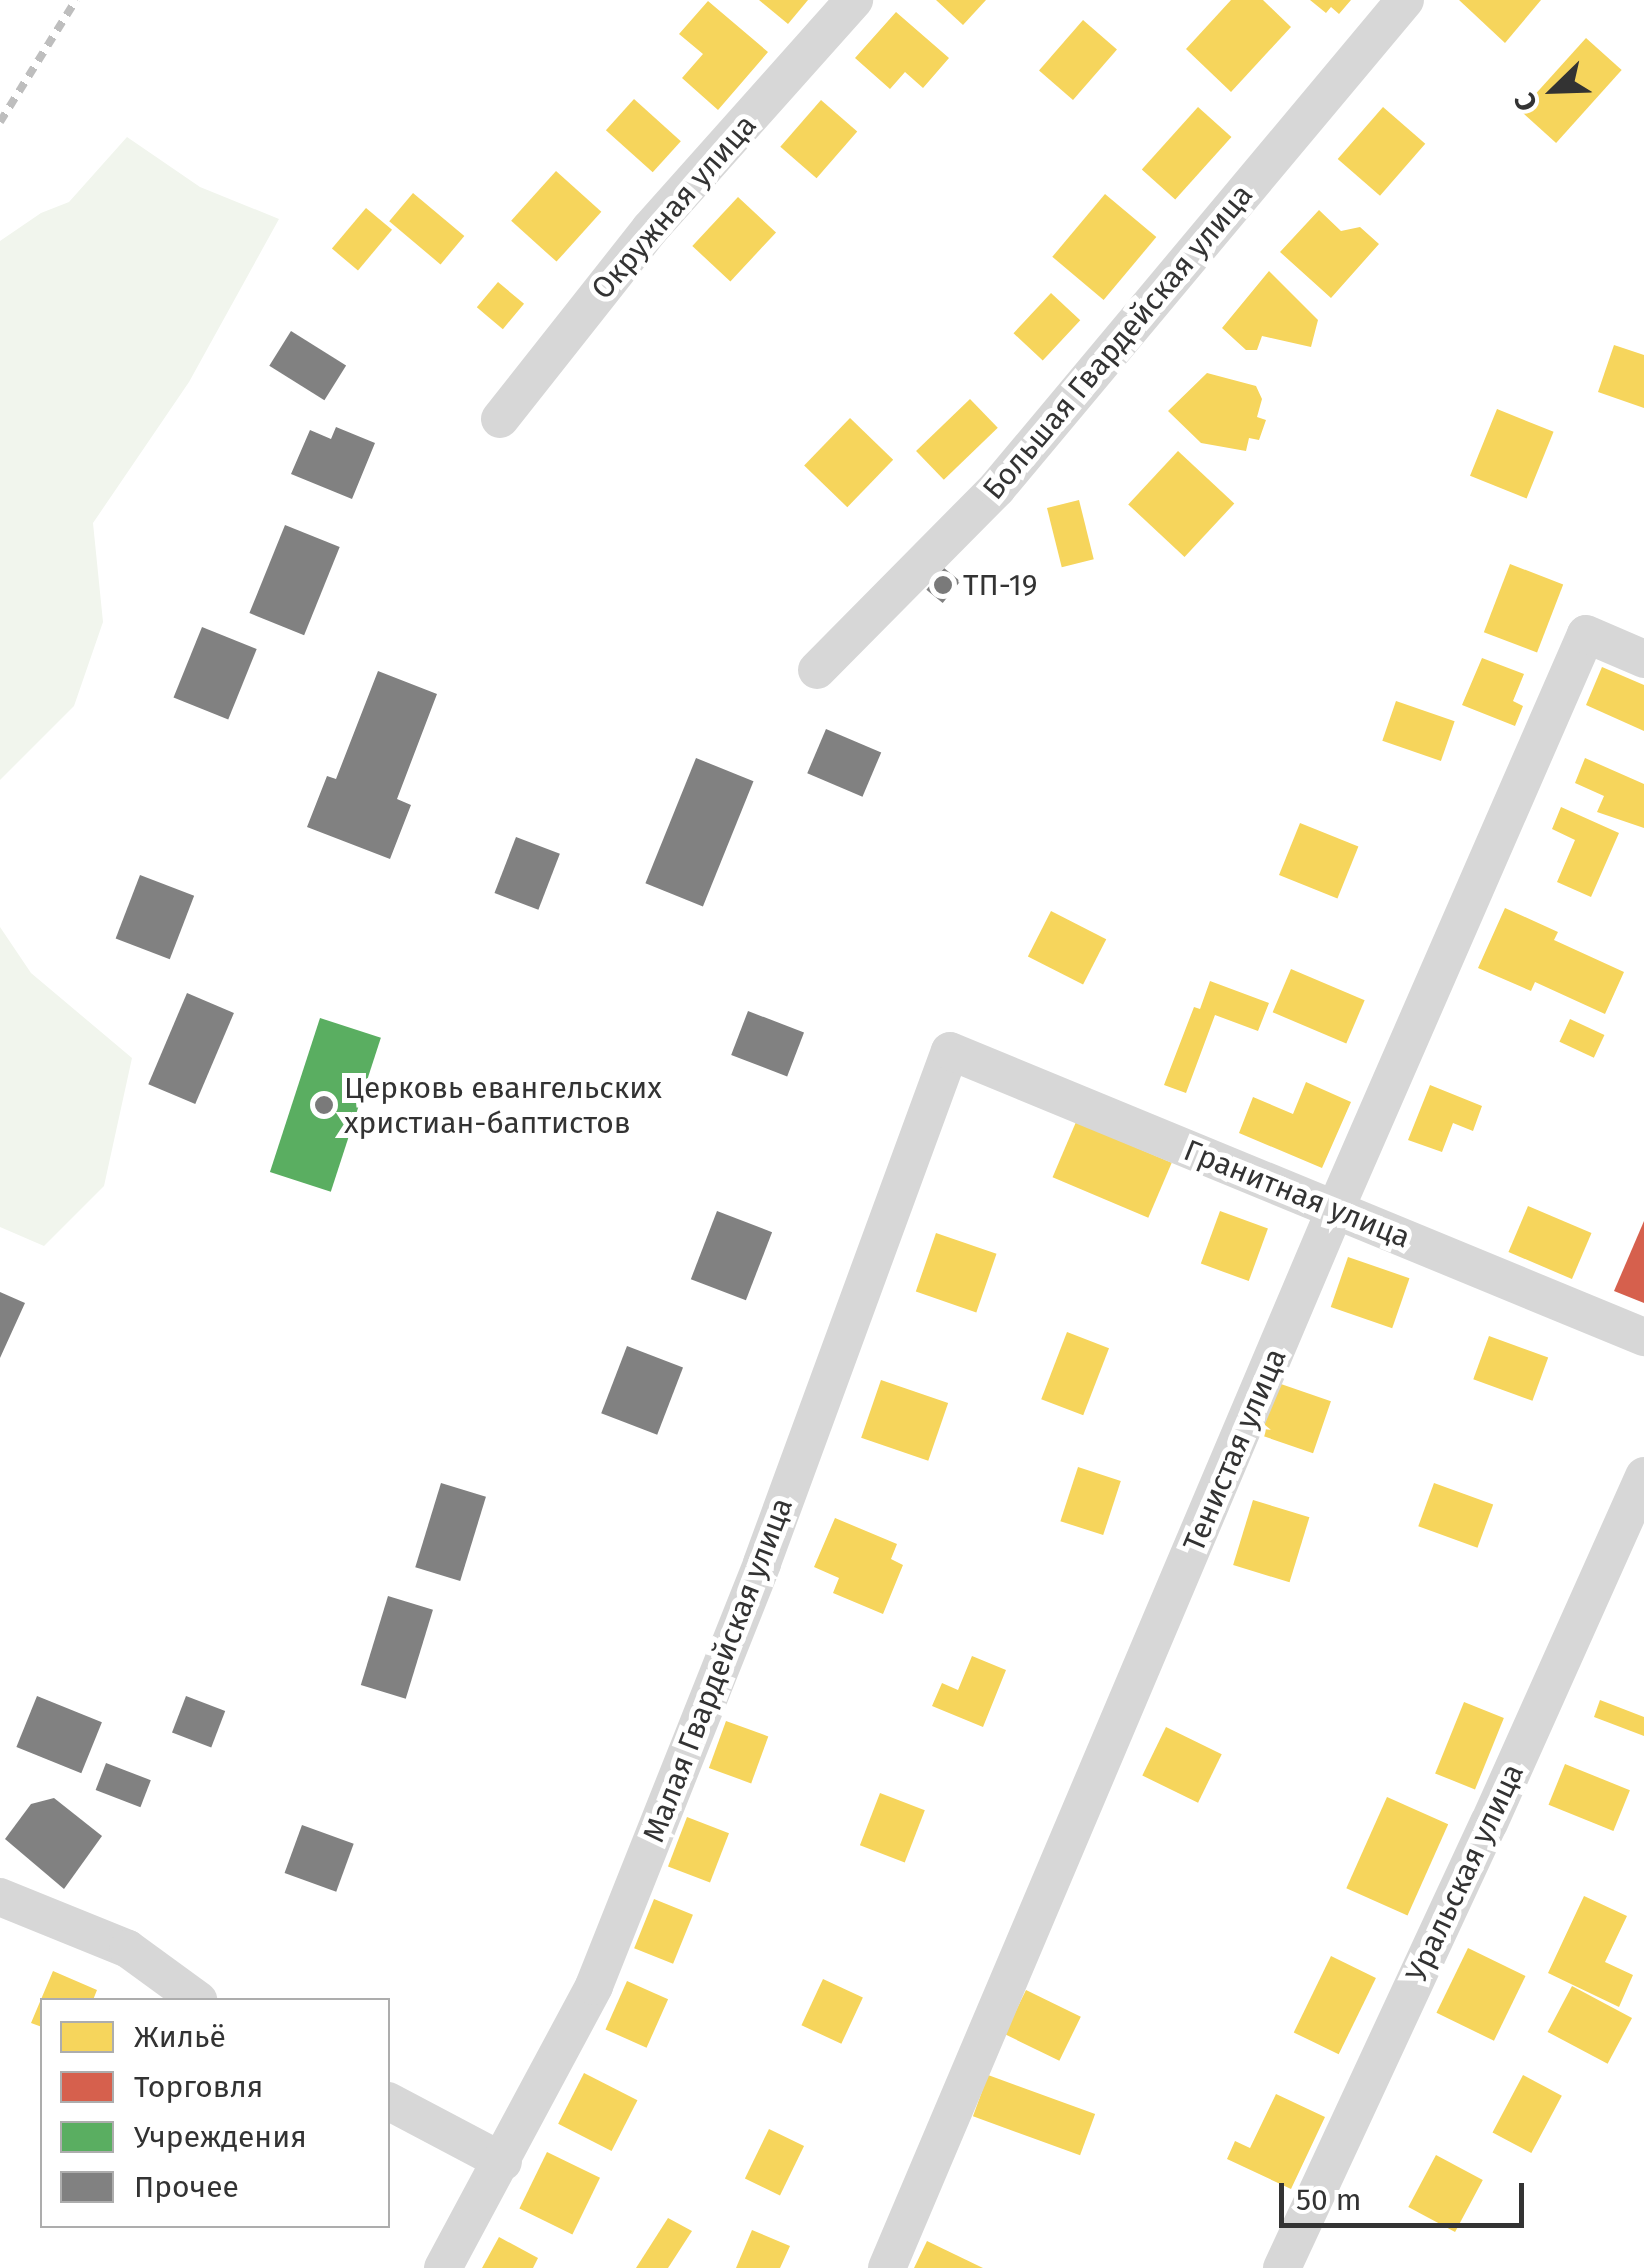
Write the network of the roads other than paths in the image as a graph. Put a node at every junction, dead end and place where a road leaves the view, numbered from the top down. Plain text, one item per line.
1 (854, 0) edge
2 (1405, 0) edge
3 (500, 419) dead end
4 (1644, 659) edge
5 (817, 670) dead end
6 (950, 1051) joint
7 (1336, 1210) junction
8 (1644, 1337) edge
9 (1644, 1476) edge
10 (0, 1898) edge
11 (195, 1998) edge
12 (390, 2103) edge
13 (503, 2162) junction
14 (442, 2268) edge
15 (887, 2268) edge
16 (1282, 2268) edge

1 - 3 street, Окружная улица
2 - 5 street, Большая Гвардейская улица
4 - 7 street, Тенистая улица
6 - 7 street, Гранитная улица
6 - 13 street, Малая Гвардейская улица
7 - 8 street, Гранитная улица
7 - 15 street, Тенистая улица
9 - 16 street, Уральская улица
10 - 11 street
12 - 13 street
13 - 14 street, Малая Гвардейская улица

